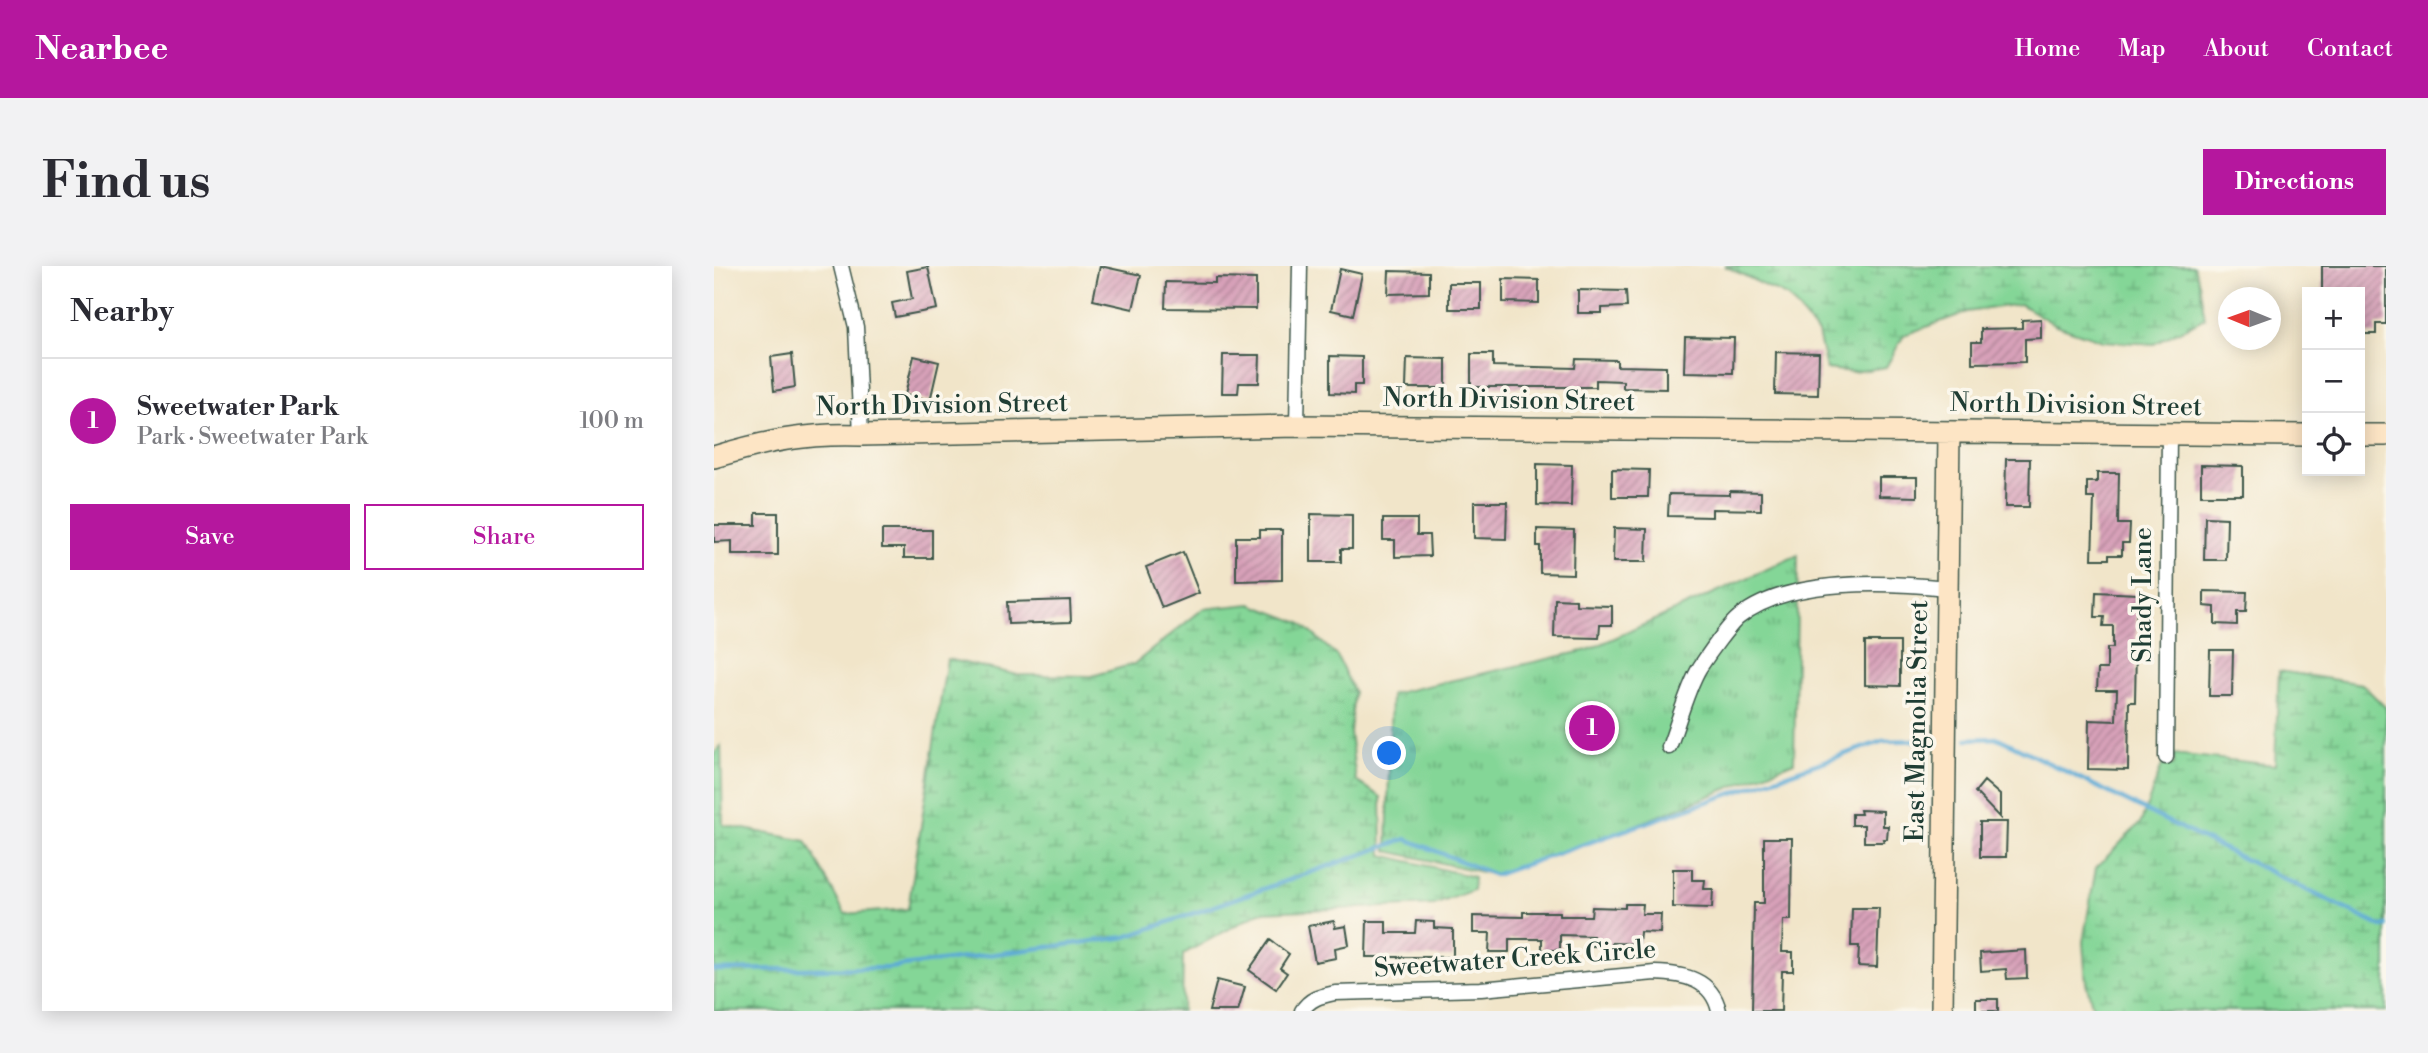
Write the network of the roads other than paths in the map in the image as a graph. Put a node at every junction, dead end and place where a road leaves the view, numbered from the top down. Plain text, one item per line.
1 (841, 266) edge
2 (1300, 266) edge
3 (1297, 426) junction
4 (1950, 432) junction
5 (2169, 434) junction
6 (861, 435) junction
7 (2302, 435) edge
8 (2365, 435) edge
9 (2386, 435) edge
10 (714, 457) edge
11 (1947, 588) junction
12 (1669, 747) dead end
13 (2166, 757) dead end
14 (1302, 1011) edge
15 (1719, 1011) edge
16 (1941, 1011) edge

1 - 6 street
2 - 3 street
3 - 4 street, North Division Street
3 - 6 street, North Division Street
4 - 5 street, North Division Street
4 - 11 street, East Magnolia Street
5 - 7 street, North Division Street
5 - 13 street, Shady Lane
6 - 10 street, North Division Street
8 - 9 street
11 - 12 street
11 - 16 street, East Magnolia Street
14 - 15 street, Sweetwater Creek Circle

